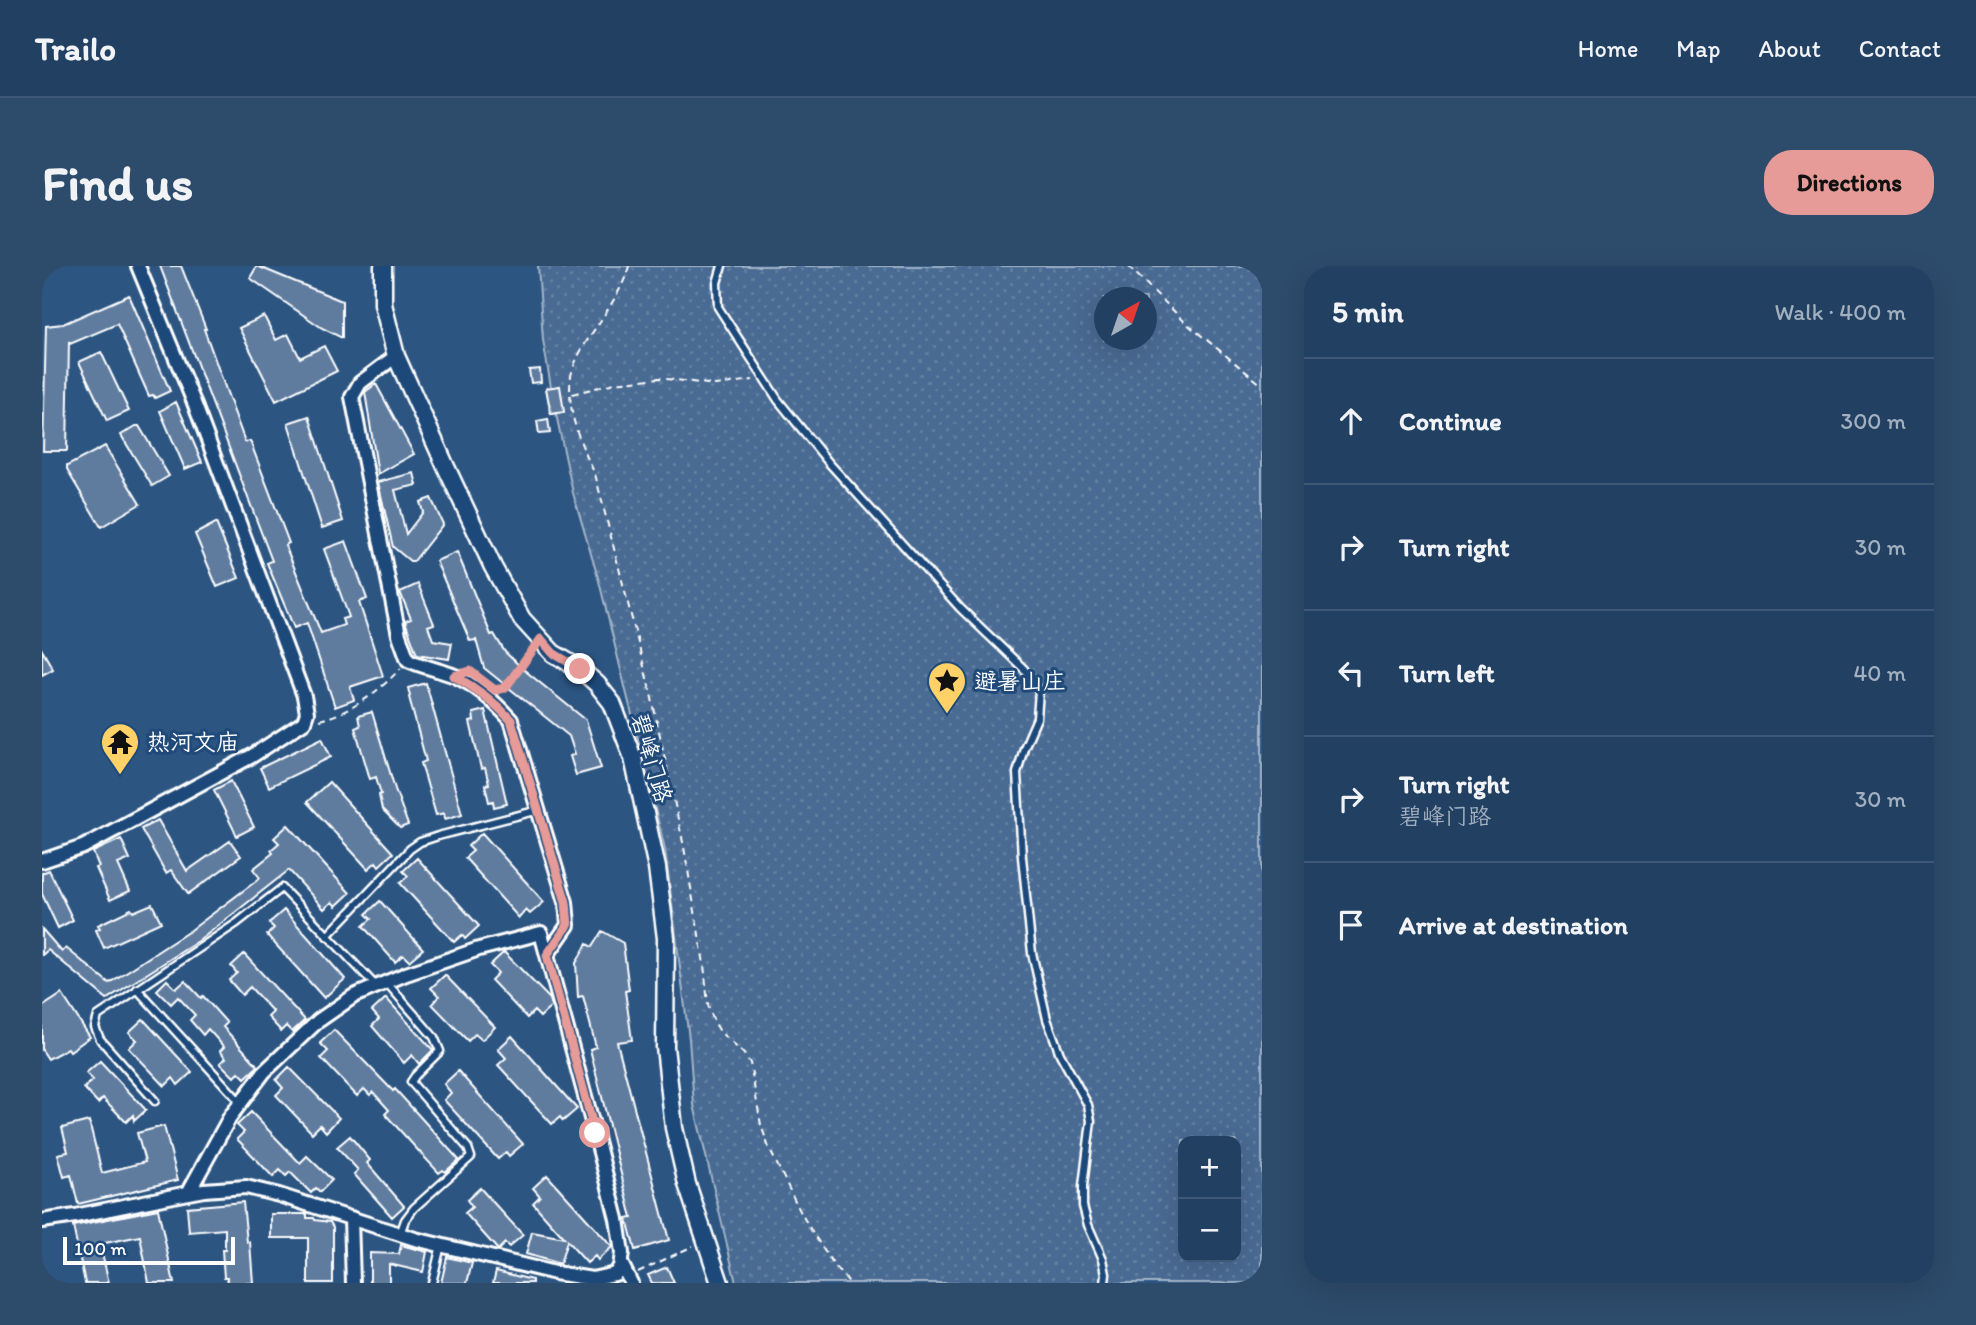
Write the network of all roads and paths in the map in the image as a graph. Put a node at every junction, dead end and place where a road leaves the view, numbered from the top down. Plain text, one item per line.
1 (138, 266) edge
2 (383, 266) edge
3 (629, 266) edge
4 (723, 266) edge
5 (1128, 266) edge
6 (396, 356) junction
7 (764, 379) junction
8 (1262, 385) edge
9 (570, 394) junction
10 (541, 639) junction
11 (408, 660) junction
12 (495, 690) dead end
13 (304, 722) junction
14 (538, 810) junction
15 (42, 861) edge
16 (327, 936) junction
17 (547, 955) junction
18 (382, 985) junction
19 (137, 989) junction
20 (155, 1101) dead end
21 (241, 1102) junction
22 (188, 1193) junction
23 (351, 1218) junction
24 (42, 1221) edge
25 (400, 1234) junction
26 (705, 1240) junction
27 (441, 1245) junction
28 (621, 1263) junction
29 (630, 1280) edge
30 (353, 1283) edge
31 (432, 1283) edge
32 (719, 1283) edge
33 (850, 1283) edge
34 (1105, 1283) edge

1 - 13 street
2 - 6 street, 碧峰门路
3 - 9 path
4 - 7 lane
5 - 8 path
6 - 10 street, 碧峰门路
6 - 11 street
7 - 9 path
7 - 34 lane
9 - 33 path
10 - 12 path
10 - 26 street, 碧峰门路
11 - 13 path
11 - 14 street
13 - 15 street
14 - 16 lane
14 - 17 street
16 - 18 lane
16 - 19 lane
17 - 18 street
17 - 28 street
18 - 21 street
18 - 25 lane
19 - 20 lane
19 - 21 lane
21 - 22 street
22 - 23 street
22 - 24 street
23 - 25 street
23 - 30 street
25 - 27 street
26 - 29 path
26 - 32 street, 碧峰门路
27 - 28 street
27 - 31 lane
28 - 29 street

